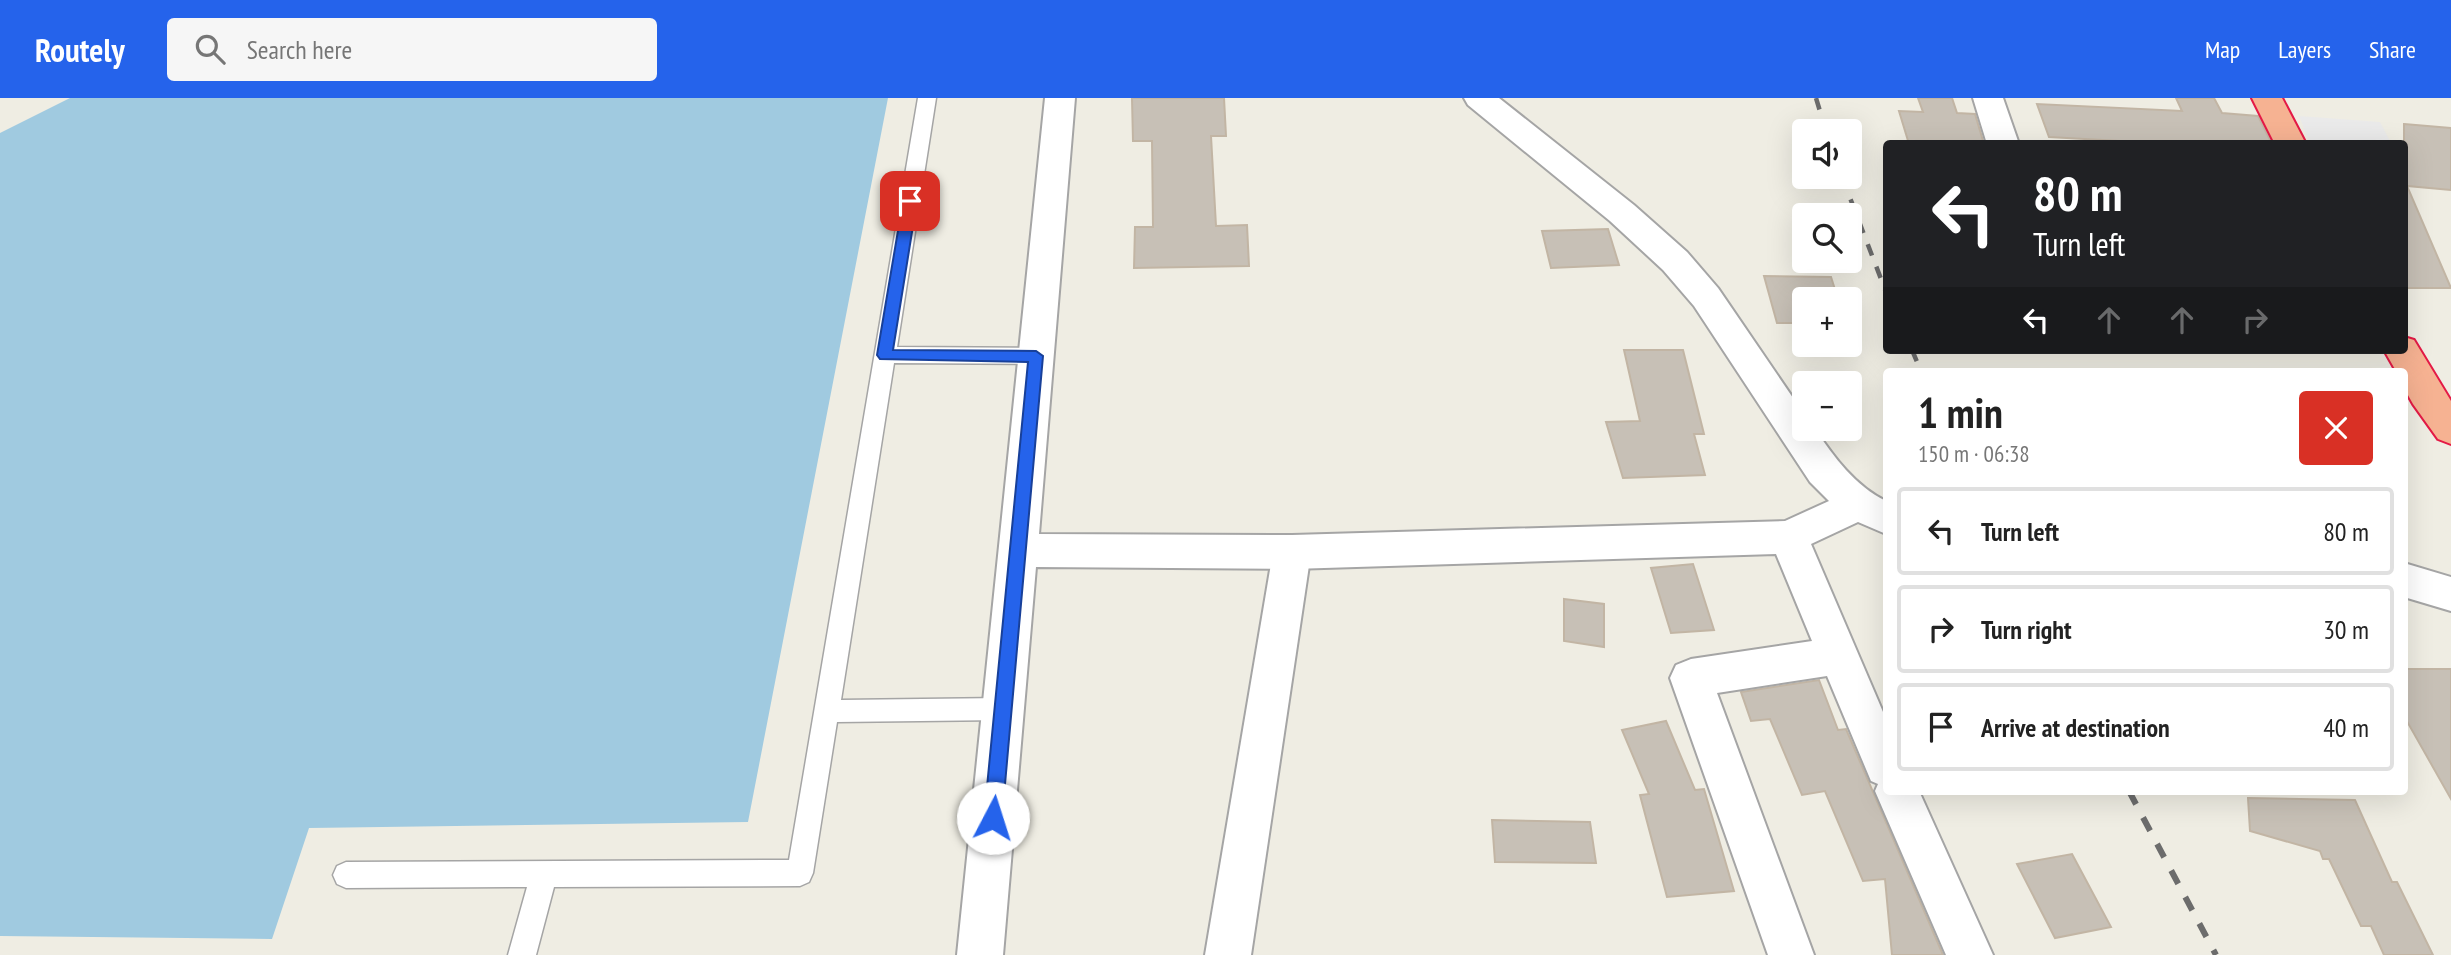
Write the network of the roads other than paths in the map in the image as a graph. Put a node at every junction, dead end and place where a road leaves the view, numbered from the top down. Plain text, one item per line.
1 (927, 98) edge
2 (1060, 98) edge
3 (1479, 98) edge
4 (1988, 98) edge
5 (2267, 98) edge
6 (2002, 140) edge
7 (2289, 140) edge
8 (2404, 354) edge
9 (885, 355) junction
10 (1036, 356) junction
11 (2451, 429) edge
12 (1872, 512) edge
13 (1788, 537) junction
14 (1018, 550) junction
15 (1292, 552) junction
16 (2408, 581) edge
17 (2451, 594) edge
18 (1838, 656) junction
19 (1003, 709) junction
20 (827, 711) junction
21 (1883, 760) edge
22 (1899, 795) edge
23 (544, 874) junction
24 (346, 875) dead end
25 (523, 955) edge
26 (980, 955) edge
27 (1228, 955) edge
28 (1791, 955) edge
29 (1970, 955) edge

1 - 9 lane
2 - 10 street
3 - 12 street
4 - 6 street
5 - 7 highway
8 - 11 highway
9 - 10 lane
9 - 20 lane
10 - 14 street
12 - 13 street
13 - 15 street
13 - 18 street
14 - 15 street
14 - 19 street
15 - 27 street
16 - 17 street
18 - 21 street
18 - 28 street
19 - 20 lane
19 - 26 street
20 - 23 lane
22 - 29 street
23 - 24 lane
23 - 25 lane

